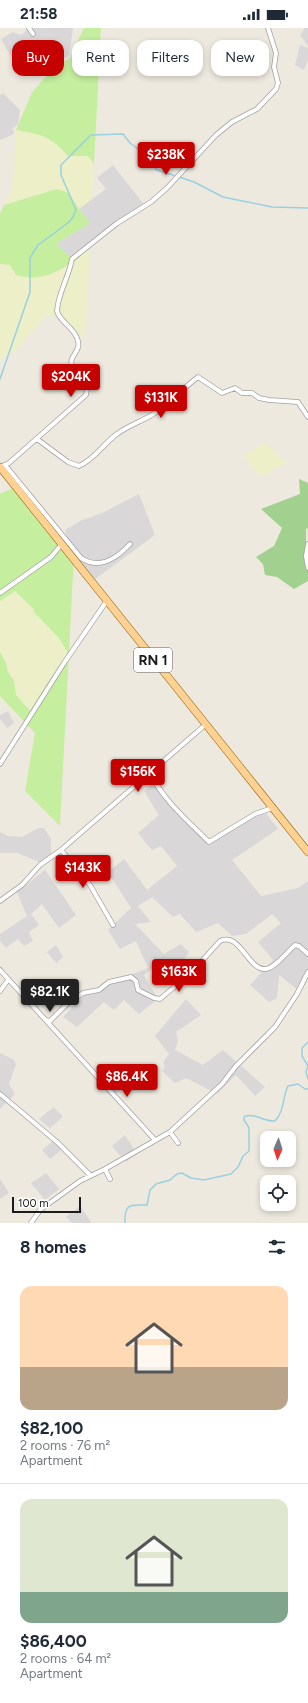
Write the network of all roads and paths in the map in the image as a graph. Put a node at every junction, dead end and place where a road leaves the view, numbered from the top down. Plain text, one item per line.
1 (29, 28) edge
2 (268, 28) edge
3 (33, 34) dead end
4 (308, 417) edge
5 (37, 439) junction
6 (2, 466) edge
7 (130, 544) dead end
8 (308, 544) edge
9 (61, 545) junction
10 (308, 568) edge
11 (0, 593) edge
12 (106, 602) junction
13 (205, 725) junction
14 (1, 761) edge
15 (150, 773) junction
16 (272, 808) junction
17 (60, 850) junction
18 (308, 852) edge
19 (0, 901) edge
20 (113, 924) dead end
21 (308, 954) edge
22 (0, 970) edge
23 (308, 972) edge
24 (8, 980) junction
25 (0, 991) edge
26 (46, 1020) junction
27 (0, 1094) edge
28 (170, 1132) junction
29 (155, 1140) junction
30 (178, 1143) dead end
31 (105, 1169) junction
32 (90, 1175) junction
33 (110, 1179) dead end
34 (31, 1223) edge

1 - 3 street
2 - 5 street
4 - 5 street
5 - 6 street
6 - 7 street
6 - 9 main road, RN 1
8 - 10 street
9 - 11 street
9 - 12 main road, RN 1
12 - 13 main road, RN 1
12 - 14 street
13 - 15 street
13 - 16 main road, RN 1
15 - 16 street
15 - 17 street
16 - 18 main road, RN 1
17 - 19 street
17 - 20 street
21 - 26 street
22 - 24 street
23 - 28 street
24 - 25 street
24 - 26 street
26 - 29 street
27 - 32 street
28 - 29 street
28 - 30 street
29 - 31 street
31 - 32 street
31 - 33 street
32 - 34 street

